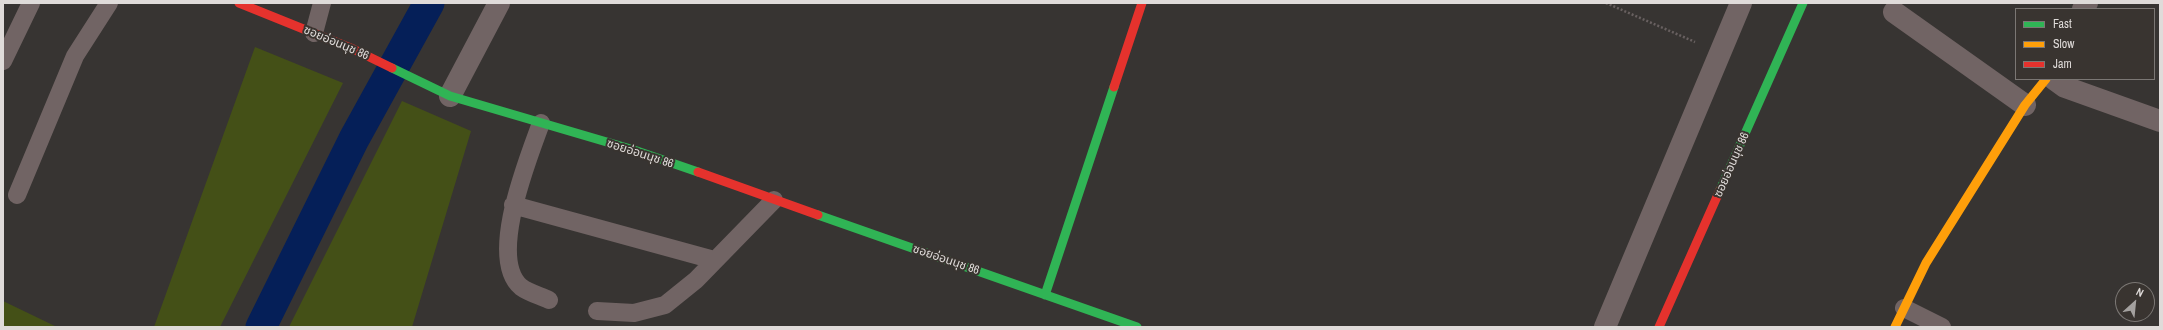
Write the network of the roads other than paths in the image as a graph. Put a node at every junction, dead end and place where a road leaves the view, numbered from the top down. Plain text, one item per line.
1 (31, 3) edge
2 (109, 3) edge
3 (239, 3) edge
4 (322, 3) edge
5 (499, 3) edge
6 (1142, 3) edge
7 (1741, 3) edge
8 (1803, 3) edge
9 (1894, 12) dead end
10 (314, 33) junction
11 (3, 61) edge
12 (2045, 80) edge
13 (2055, 80) edge
14 (450, 96) junction
15 (2025, 105) junction
16 (2160, 121) edge
17 (541, 123) junction
18 (16, 195) dead end
19 (774, 200) junction
20 (513, 205) junction
21 (714, 260) junction
22 (1045, 295) junction
23 (549, 300) dead end
24 (1904, 308) junction
25 (597, 312) dead end
26 (1137, 327) edge
27 (1605, 327) edge
28 (1659, 327) edge
29 (1895, 327) edge
30 (1942, 327) edge

1 - 11 lane
2 - 18 lane
3 - 10 street, ซอยอ่อนนุช 86
4 - 10 lane
5 - 14 street
6 - 22 street
7 - 27 street
8 - 28 street, ซอยอ่อนนุช 86
9 - 15 street
10 - 14 street, ซอยอ่อนนุช 86
12 - 15 street
13 - 16 street
14 - 17 street, ซอยอ่อนนุช 86
15 - 24 street
17 - 19 street, ซอยอ่อนนุช 86
17 - 20 lane
19 - 21 lane
19 - 22 street, ซอยอ่อนนุช 86
20 - 21 lane
20 - 23 lane
21 - 25 lane
22 - 26 street, ซอยอ่อนนุช 86
24 - 29 street
24 - 30 lane

